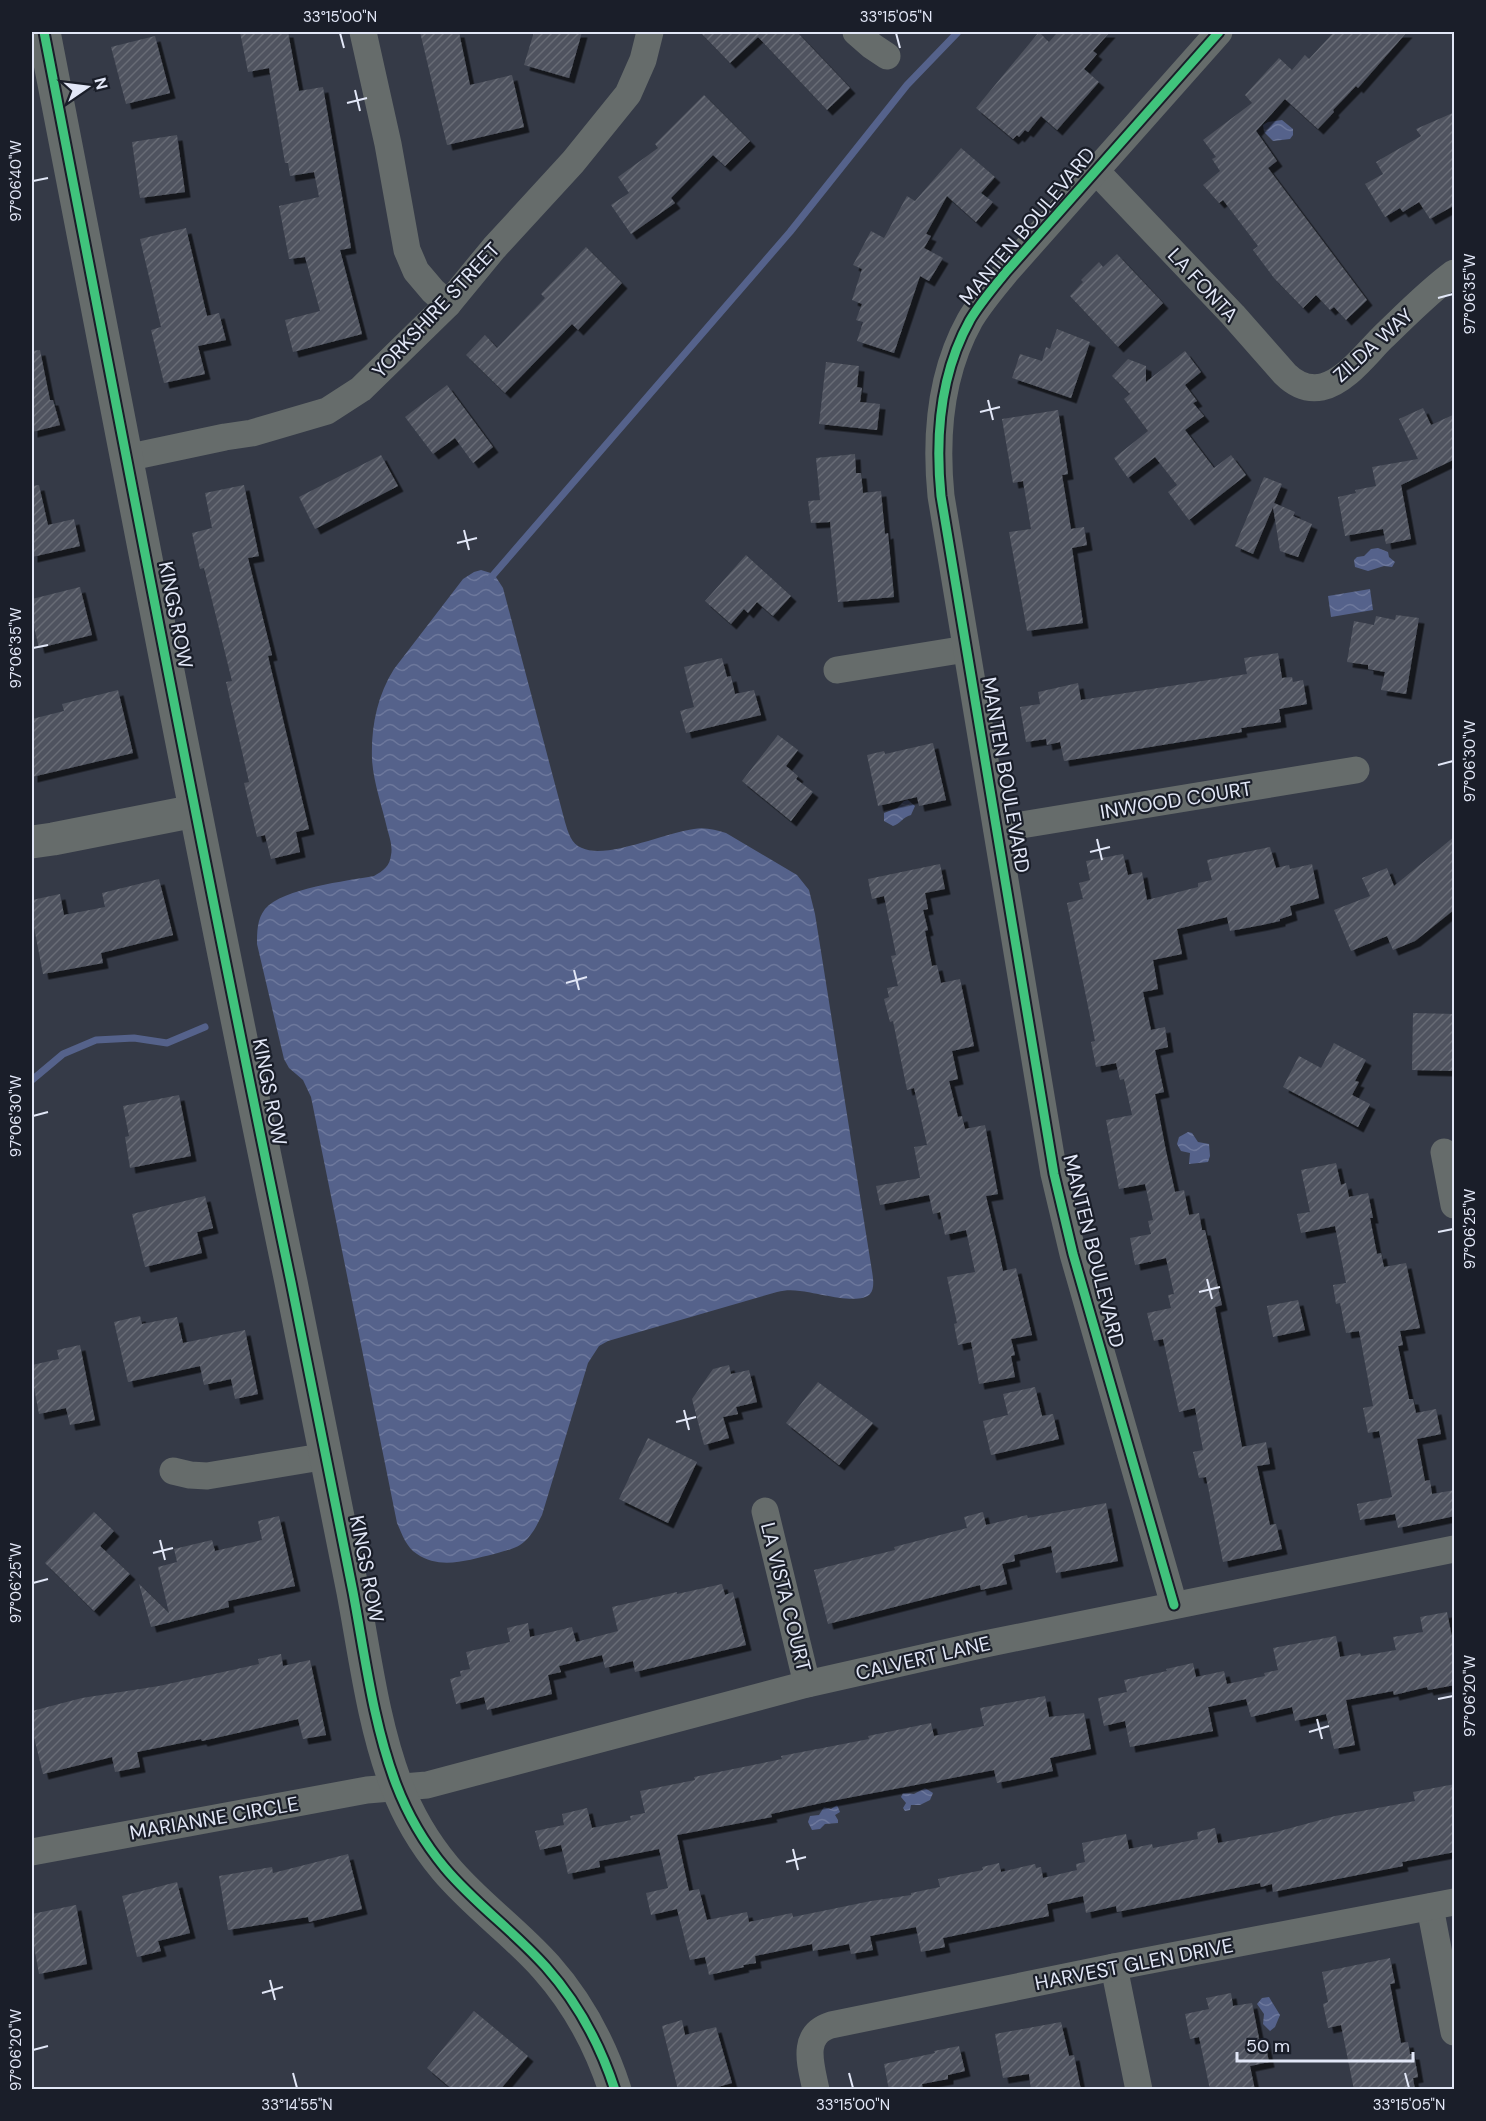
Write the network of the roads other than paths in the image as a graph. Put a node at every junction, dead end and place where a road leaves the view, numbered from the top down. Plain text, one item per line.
1 (44, 32) edge
2 (363, 32) edge
3 (650, 32) edge
4 (856, 32) edge
5 (1219, 32) edge
6 (886, 56) dead end
7 (1096, 171) junction
8 (1455, 273) edge
9 (448, 304) junction
10 (1316, 388) joint
11 (126, 458) junction
12 (966, 649) junction
13 (837, 670) dead end
14 (1356, 770) dead end
15 (195, 811) junction
16 (997, 829) junction
17 (32, 842) edge
18 (1444, 1152) dead end
19 (1455, 1205) edge
20 (327, 1456) junction
21 (173, 1471) dead end
22 (765, 1511) dead end
23 (1455, 1549) edge
24 (1174, 1605) junction
25 (807, 1684) junction
26 (397, 1787) junction
27 (32, 1852) edge
28 (1442, 1905) edge
29 (1114, 1967) junction
30 (1455, 2032) edge
31 (615, 2090) edge
32 (816, 2090) edge
33 (1139, 2090) edge

1 - 11 street, KINGS ROW
2 - 9 street
3 - 9 street, YORKSHIRE STREET
4 - 6 street
5 - 7 street, MANTEN BOULEVARD
7 - 10 street, LA FONTA
7 - 12 street, MANTEN BOULEVARD
8 - 10 street, ZILDA WAY
9 - 11 street, YORKSHIRE STREET
11 - 15 street, KINGS ROW
12 - 13 street
12 - 16 street, MANTEN BOULEVARD
14 - 16 street, INWOOD COURT
15 - 17 street
15 - 20 street, KINGS ROW
16 - 24 street, MANTEN BOULEVARD
18 - 19 street
20 - 21 street
20 - 26 street, KINGS ROW
22 - 25 street, LA VISTA COURT
23 - 24 street, CALVERT LANE
24 - 25 street, CALVERT LANE
25 - 26 street, CALVERT LANE
26 - 27 street, MARIANNE CIRCLE
26 - 31 street, KINGS ROW
28 - 29 street, HARVEST GLEN DRIVE
28 - 30 street
29 - 32 street, HARVEST GLEN DRIVE
29 - 33 street

